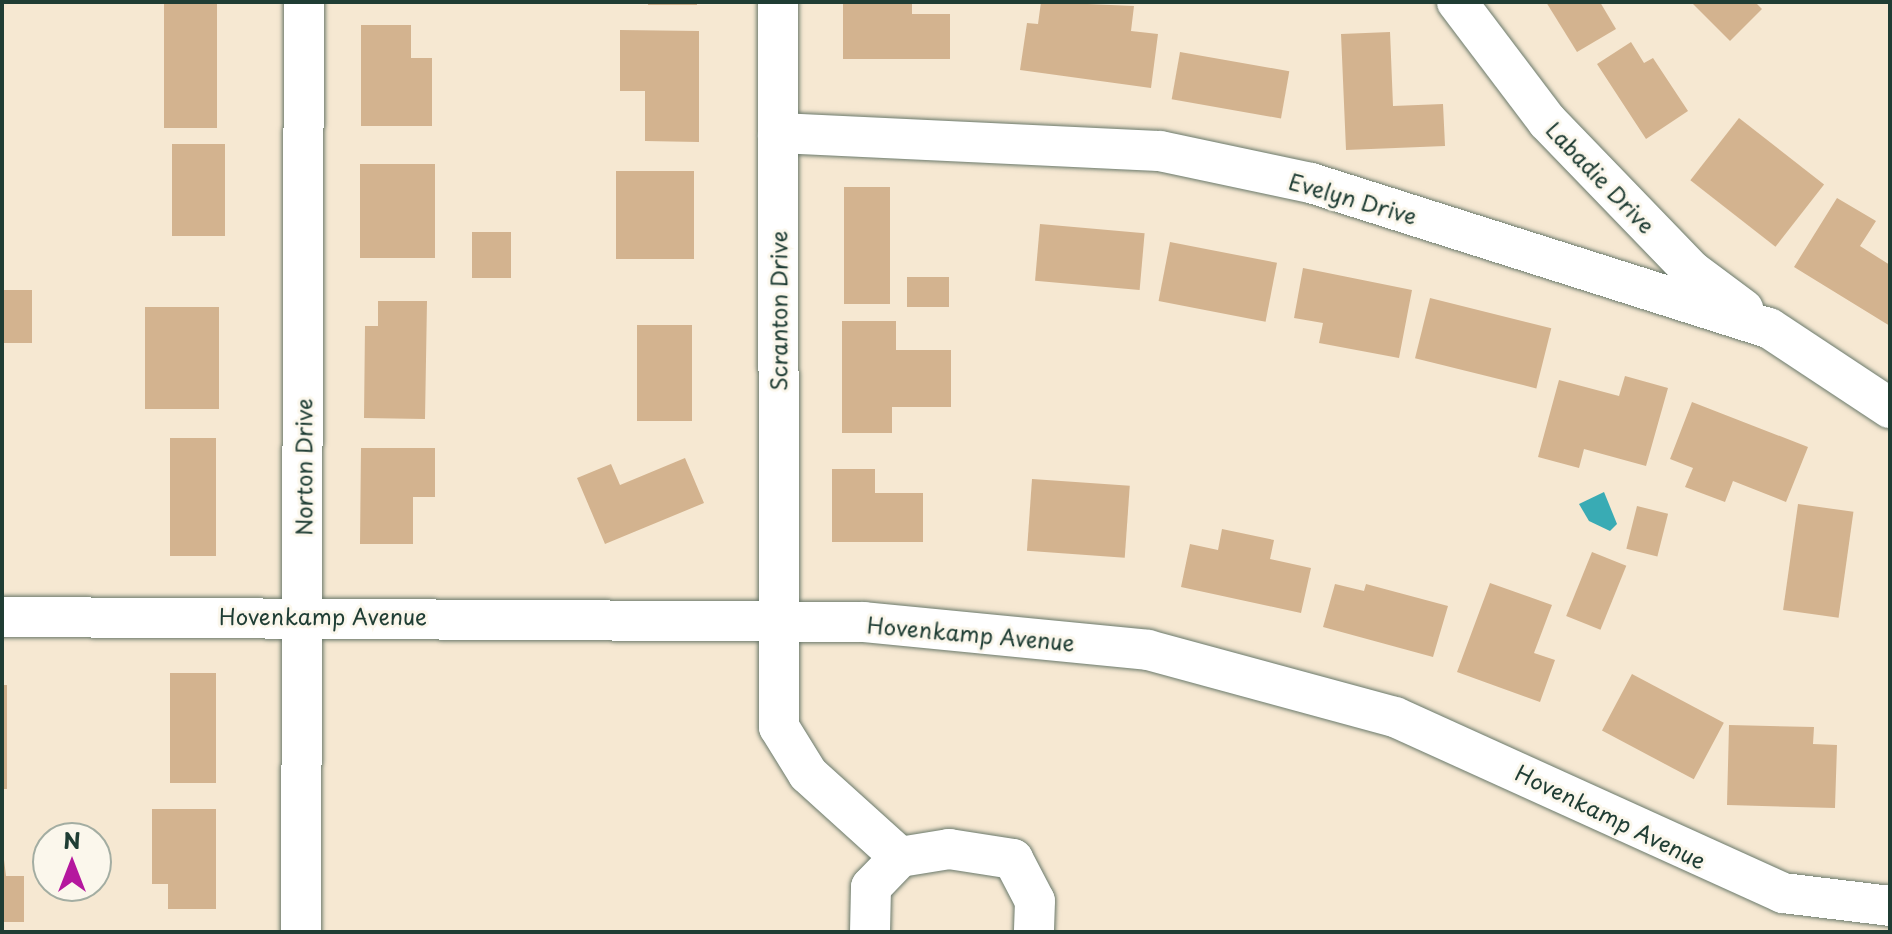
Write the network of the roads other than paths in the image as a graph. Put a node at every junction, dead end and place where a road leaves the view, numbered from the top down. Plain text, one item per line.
1 (304, 2) edge
2 (778, 2) edge
3 (1457, 2) edge
4 (778, 133) junction
5 (1769, 328) junction
6 (1890, 408) edge
7 (303, 615) junction
8 (2, 617) edge
9 (778, 620) junction
10 (900, 857) junction
11 (1890, 906) edge
12 (301, 932) edge
13 (870, 932) edge
14 (1034, 932) edge

1 - 7 street, Norton Drive
2 - 4 street, Scranton Drive
3 - 5 street, Labadie Drive
4 - 5 street, Evelyn Drive
4 - 9 street, Scranton Drive
5 - 6 street, Evelyn Drive
7 - 8 street, Hovenkamp Avenue
7 - 9 street, Hovenkamp Avenue
7 - 12 street, Norton Drive
9 - 10 street, Scranton Drive
9 - 11 street, Hovenkamp Avenue
10 - 13 street
10 - 14 street

